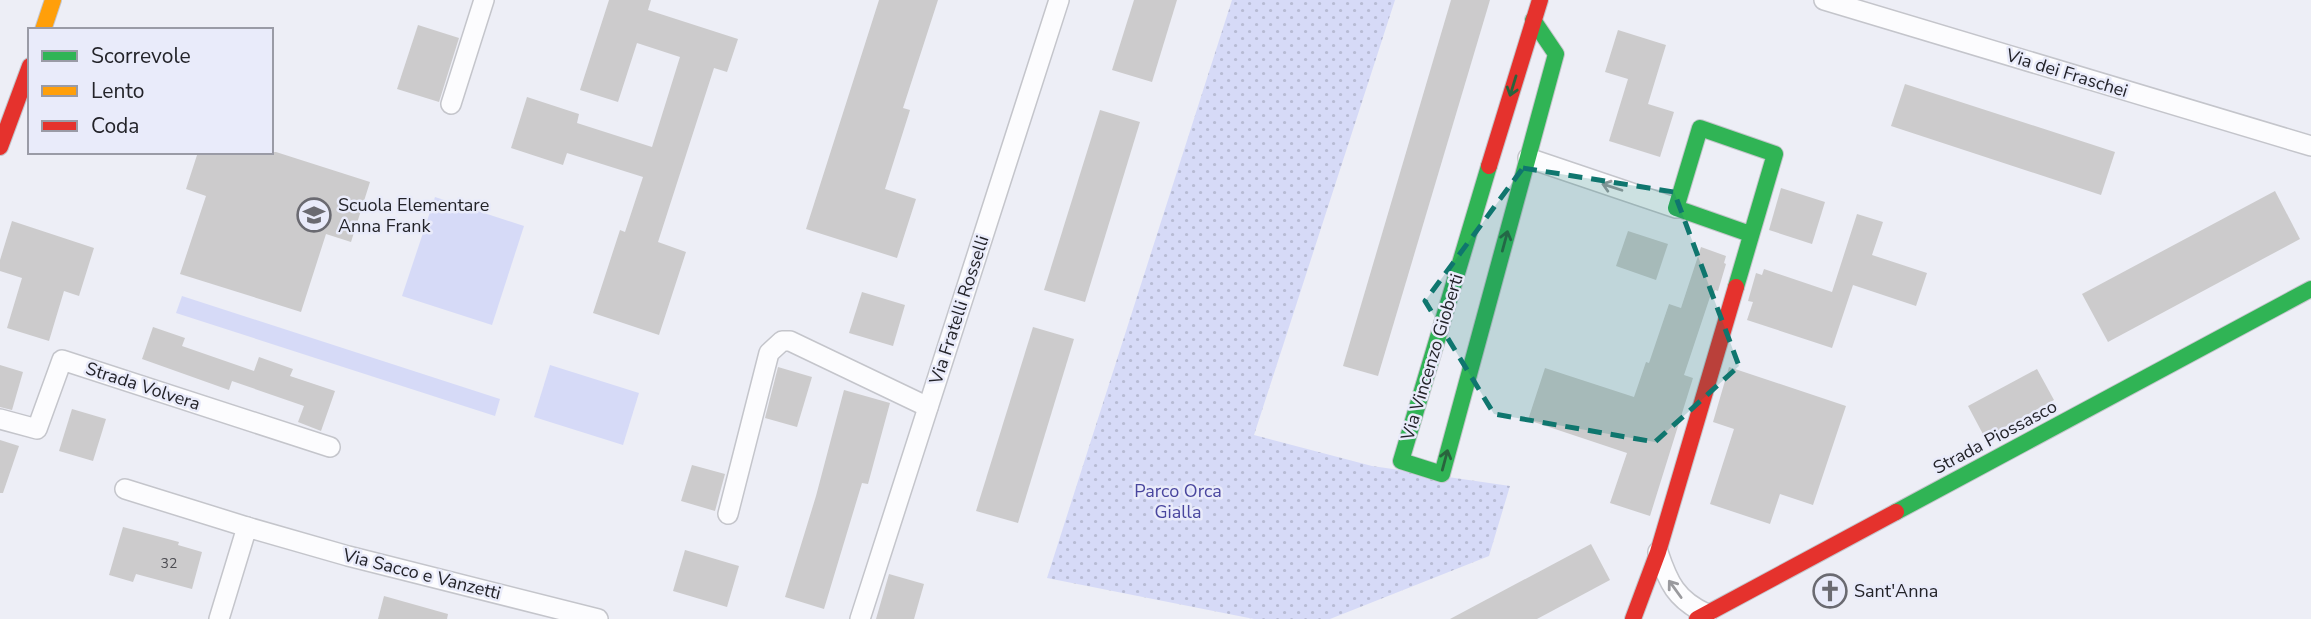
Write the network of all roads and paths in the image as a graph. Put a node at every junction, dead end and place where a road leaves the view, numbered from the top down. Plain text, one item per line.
1 (53, 0) edge
2 (484, 0) edge
3 (1059, 0) edge
4 (1539, 0) edge
5 (1824, 0) edge
6 (1533, 20) junction
7 (44, 28) edge
8 (28, 71) edge
9 (451, 104) dead end
10 (2311, 146) edge
11 (0, 147) edge
12 (1528, 158) junction
13 (1676, 208) junction
14 (1750, 234) junction
15 (2311, 289) edge
16 (928, 407) junction
17 (0, 419) edge
18 (330, 447) dead end
19 (125, 489) dead end
20 (728, 514) dead end
21 (247, 527) junction
22 (1658, 552) junction
23 (1702, 616) edge
24 (219, 619) edge
25 (598, 619) edge
26 (860, 619) edge
27 (1633, 619) edge

1 - 7 street
2 - 9 street
3 - 16 street, Via Fratelli Rosselli
4 - 6 street, Via Vincenzo Gioberti
5 - 10 street, Via dei Fraschei
6 - 12 street, Via Vincenzo Gioberti
6 -> 12 street, Via Vincenzo Gioberti
8 - 11 street
13 -> 12 street
13 - 14 street
13 - 14 street
14 - 22 street
15 - 23 street, Strada Piossasco
16 - 20 street
16 - 26 street, Via Fratelli Rosselli
17 - 18 street, Strada Volvera
19 - 21 street, Via Sacco e Vanzetti
21 - 24 street
21 - 25 street, Via Sacco e Vanzetti
23 -> 22 street
22 - 27 street

